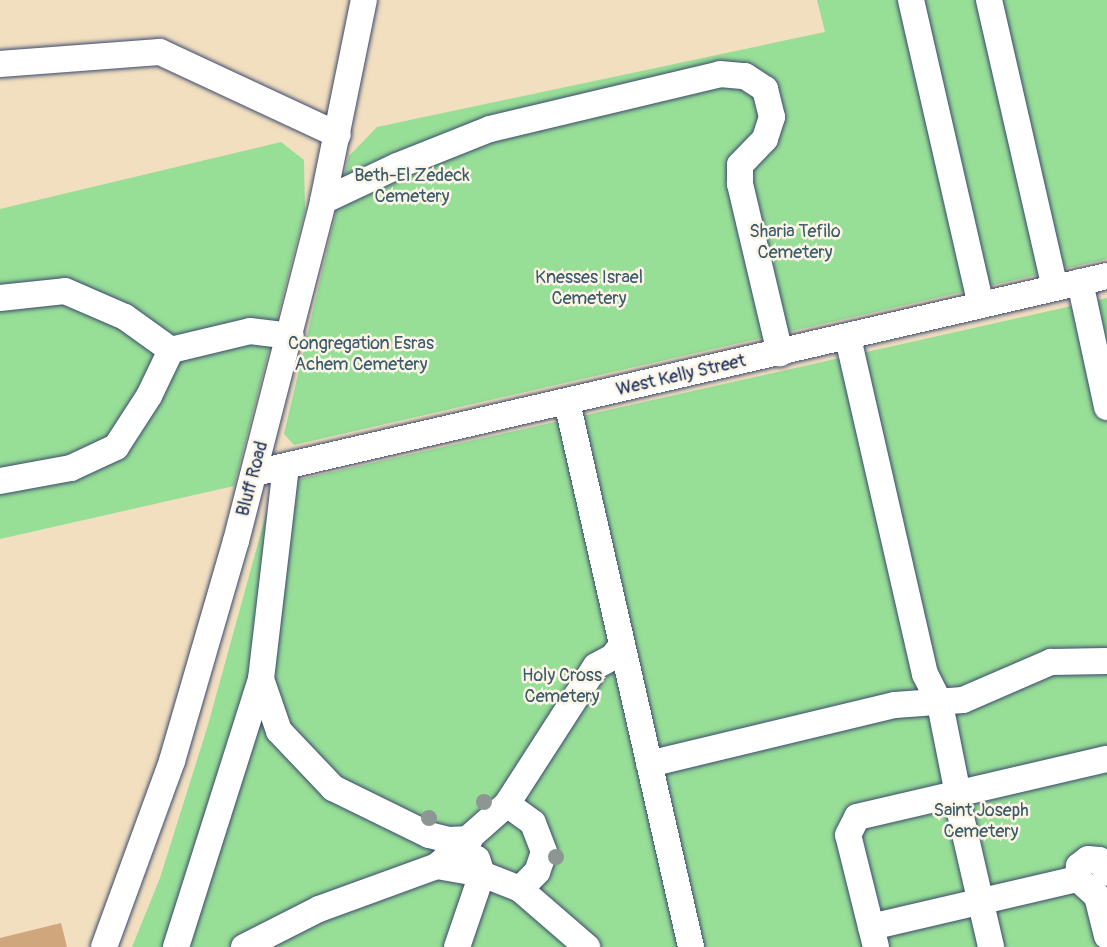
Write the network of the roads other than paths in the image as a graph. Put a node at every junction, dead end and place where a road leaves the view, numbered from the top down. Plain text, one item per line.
1 (364, 0) edge
2 (911, 0) edge
3 (989, 0) edge
4 (0, 64) edge
5 (338, 135) junction
6 (330, 170) junction
7 (361, 183) junction
8 (323, 201) junction
9 (1107, 276) edge
10 (1080, 282) junction
11 (1055, 288) junction
12 (0, 298) edge
13 (981, 305) junction
14 (291, 336) junction
15 (848, 338) junction
16 (171, 350) junction
17 (780, 353) junction
18 (567, 402) junction
19 (1107, 407) edge
20 (286, 467) junction
21 (255, 473) junction
22 (0, 481) edge
23 (620, 655) junction
24 (1107, 662) edge
25 (261, 679) junction
26 (940, 704) junction
27 (1107, 759) edge
28 (649, 764) junction
29 (957, 794) junction
30 (507, 804) junction
31 (470, 838) junction
32 (437, 866) junction
33 (482, 874) junction
34 (1104, 881) edge
35 (520, 889) junction
36 (980, 902) junction
37 (1107, 936) edge
38 (873, 937) edge
39 (104, 947) edge
40 (176, 947) edge
41 (244, 947) edge
42 (457, 947) edge
43 (587, 947) edge
44 (691, 947) edge
45 (991, 947) edge

1 - 5 street, Bluff Road
2 - 13 street
3 - 11 street
4 - 5 street
5 - 6 street, Bluff Road
6 - 7 street
6 - 8 street, Bluff Road
7 - 8 street
7 - 17 street
8 - 14 street, Bluff Road
9 - 10 street, West Kelly Street
10 - 11 street, West Kelly Street
10 - 19 street
11 - 13 street, West Kelly Street
12 - 16 street
13 - 15 street, West Kelly Street
14 - 16 street
14 - 21 street, Bluff Road
15 - 17 street, West Kelly Street
15 - 26 street
16 - 22 street
17 - 18 street, West Kelly Street
18 - 20 street, West Kelly Street
18 - 23 street
20 - 21 street, West Kelly Street
20 - 25 street
21 - 39 street, Bluff Road
23 - 28 street
23 - 30 street
24 - 26 street
25 - 31 street
25 - 40 street
26 - 28 street
26 - 29 street
27 - 29 street
28 - 44 street
29 - 36 street
29 - 38 street
30 - 31 street
30 - 35 street
31 - 32 street
31 - 33 street
32 - 33 street
32 - 41 street
33 - 35 street
33 - 42 street
34 - 36 street
34 - 37 street
35 - 43 street
36 - 38 street
36 - 45 street

